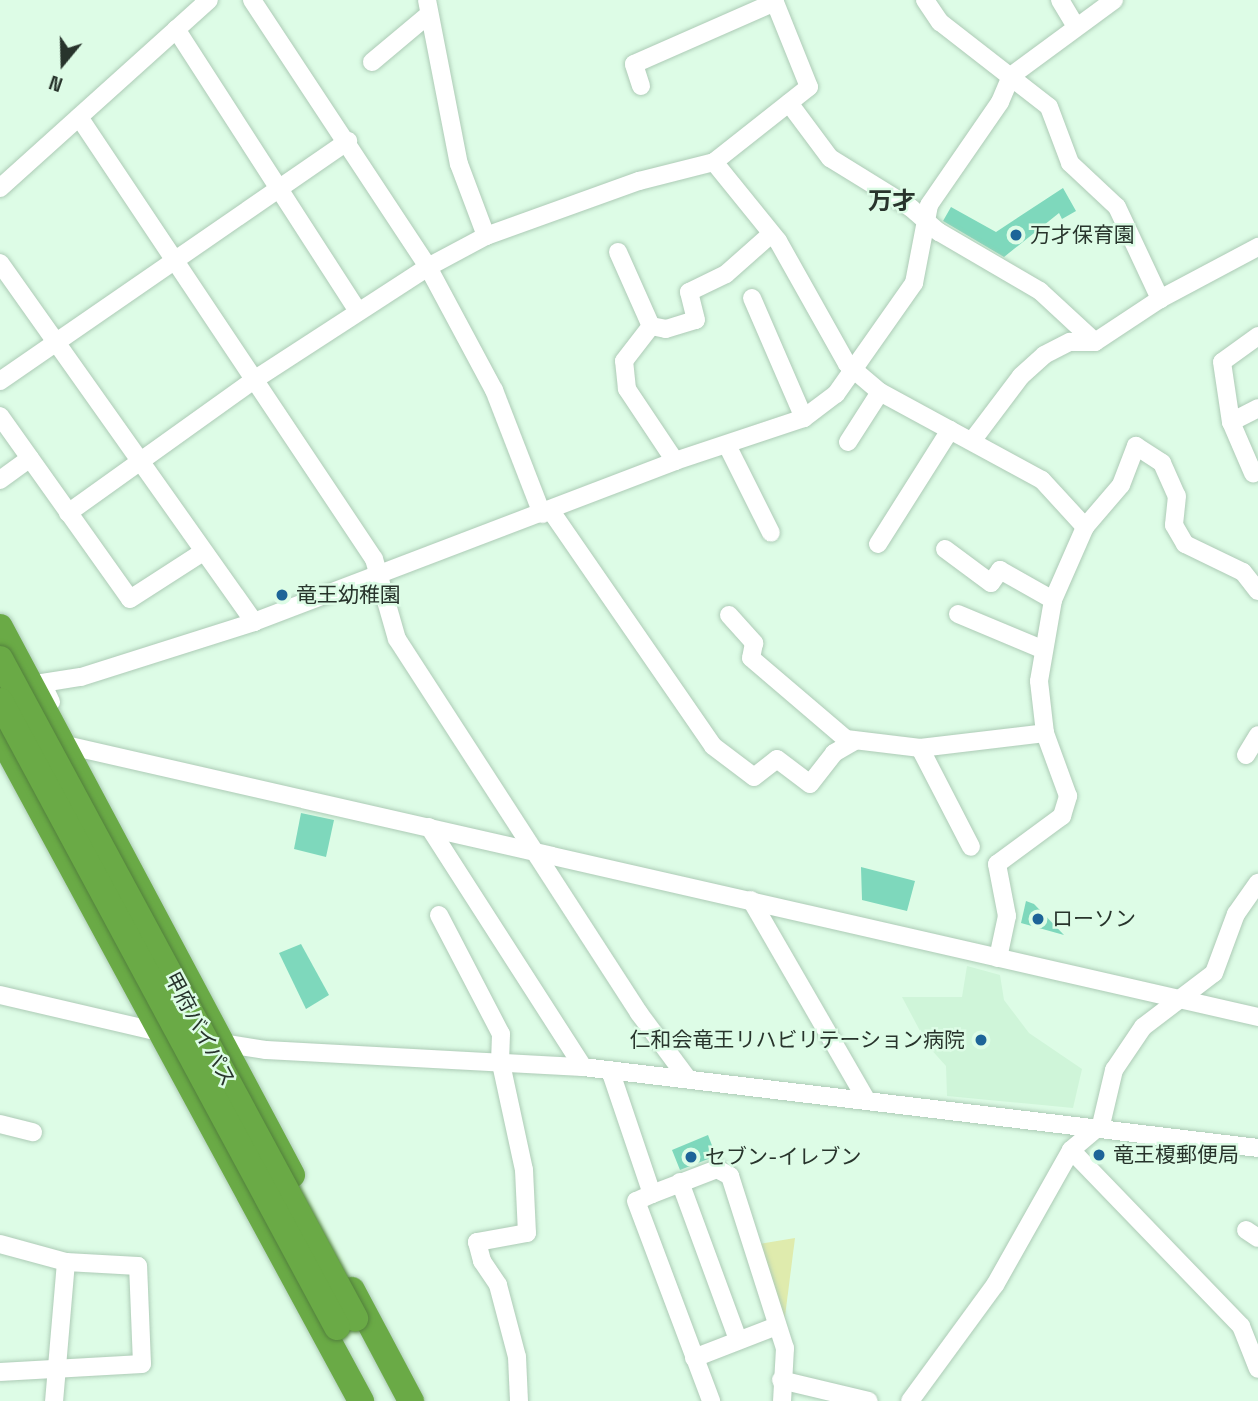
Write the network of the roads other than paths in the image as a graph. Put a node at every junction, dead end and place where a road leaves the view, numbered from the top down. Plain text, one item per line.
1 (209, 0) edge
2 (252, 0) edge
3 (925, 0) edge
4 (1060, 0) edge
5 (1114, 0) edge
6 (775, 1) edge
7 (427, 8) edge
8 (1076, 26) junction
9 (176, 29) junction
10 (372, 62) dead end
11 (1011, 76) junction
12 (641, 86) dead end
13 (789, 103) junction
14 (79, 117) junction
15 (348, 141) junction
16 (714, 162) junction
17 (0, 188) edge
18 (279, 189) junction
19 (928, 220) junction
20 (771, 234) junction
21 (486, 236) junction
22 (1258, 247) edge
23 (618, 252) dead end
24 (175, 261) junction
25 (0, 263) edge
26 (428, 267) junction
27 (752, 299) dead end
28 (1160, 299) junction
29 (358, 310) junction
30 (651, 326) junction
31 (1258, 335) edge
32 (1095, 342) junction
33 (54, 344) junction
34 (854, 370) junction
35 (254, 380) junction
36 (0, 381) edge
37 (880, 392) junction
38 (1258, 408) edge
39 (0, 416) edge
40 (804, 418) junction
41 (1231, 422) junction
42 (950, 430) junction
43 (972, 441) junction
44 (848, 442) dead end
45 (727, 445) junction
46 (30, 458) junction
47 (142, 459) junction
48 (675, 461) junction
49 (1253, 473) dead end
50 (0, 480) edge
51 (547, 512) junction
52 (68, 513) junction
53 (1085, 527) junction
54 (771, 533) dead end
55 (878, 544) dead end
56 (945, 549) dead end
57 (203, 552) junction
58 (381, 577) junction
59 (1258, 591) edge
60 (1054, 600) junction
61 (958, 614) dead end
62 (729, 615) dead end
63 (254, 622) junction
64 (0, 627) edge
65 (1044, 650) junction
66 (0, 659) edge
67 (0, 701) edge
68 (0, 729) edge
69 (1045, 733) junction
70 (0, 735) edge
71 (1258, 736) edge
72 (855, 741) junction
73 (67, 746) junction
74 (920, 748) junction
75 (1246, 755) dead end
76 (429, 827) junction
77 (971, 847) dead end
78 (534, 851) junction
79 (1258, 883) edge
80 (751, 900) junction
81 (439, 915) dead end
82 (998, 958) junction
83 (0, 995) edge
84 (1178, 999) junction
85 (1258, 1017) edge
86 (159, 1032) junction
87 (224, 1044) junction
88 (500, 1059) junction
89 (583, 1067) junction
90 (610, 1070) junction
91 (688, 1079) junction
92 (866, 1099) junction
93 (0, 1124) edge
94 (1101, 1125) junction
95 (33, 1132) dead end
96 (1258, 1148) edge
97 (1071, 1150) junction
98 (680, 1182) junction
99 (652, 1194) junction
100 (0, 1244) edge
101 (66, 1262) junction
102 (346, 1323) junction
103 (777, 1326) junction
104 (738, 1340) junction
105 (694, 1357) junction
106 (1258, 1369) edge
107 (56, 1370) junction
108 (0, 1372) edge
109 (781, 1380) junction
110 (54, 1401) edge
111 (362, 1401) edge
112 (377, 1401) edge
113 (398, 1401) edge
114 (411, 1401) edge
115 (519, 1401) edge
116 (711, 1401) edge
117 (782, 1401) edge
118 (869, 1401) edge
119 (910, 1401) edge

1 - 9 street
2 - 15 street
3 - 11 street
4 - 8 street
5 - 8 street
6 - 12 street
6 - 13 street
7 - 10 street
7 - 21 street
8 - 11 street
9 - 14 street
9 - 18 street
11 - 19 street
11 - 28 street
13 - 16 street
13 - 19 street
14 - 17 street
14 - 24 street
15 - 18 street
15 - 26 street
16 - 20 street
16 - 21 street
18 - 24 street
18 - 29 street
19 - 32 street
19 - 34 street
20 - 30 street
20 - 34 street
21 - 26 street
22 - 28 street
23 - 30 street
24 - 33 street
24 - 35 street
25 - 33 street
26 - 29 street
26 - 51 street
27 - 40 street
28 - 32 street
29 - 35 street
30 - 48 street
31 - 41 street
32 - 43 street
33 - 36 street
33 - 47 street
34 - 37 street
34 - 40 street
35 - 47 street
35 - 58 street
37 - 42 street
37 - 44 street
38 - 41 street
39 - 46 street
40 - 45 street
41 - 49 street
42 - 43 street
42 - 55 street
43 - 53 street
45 - 48 street
45 - 54 street
46 - 50 street
46 - 52 street
47 - 52 street
47 - 57 street
48 - 51 street
51 - 58 street
51 - 72 street
52 - 57 street
53 - 59 street
53 - 60 street
56 - 60 street
57 - 63 street
58 - 63 street
58 - 78 street
60 - 65 street
61 - 65 street
62 - 72 street
63 - 73 street
64 - 73 highway
65 - 69 street
66 - 102 highway, 甲府バイパス, bridge
67 - 102 highway, 甲府バイパス, bridge
68 - 73 street
69 - 74 street
69 - 82 street
70 - 86 highway
71 - 75 street
72 - 74 street
73 - 76 street
73 - 87 highway
74 - 77 street
76 - 78 street
76 - 89 street
78 - 80 street
78 - 91 street
79 - 84 street
80 - 82 street
80 - 92 street
81 - 88 street
82 - 84 street
83 - 86 street
84 - 85 street
84 - 94 street
86 - 87 street
86 - 111 highway
87 - 88 street
87 - 114 highway
88 - 89 street
88 - 115 street
89 - 90 street
90 - 91 street
90 - 99 street
91 - 92 street
92 - 94 street
93 - 95 street
94 - 96 street
94 - 97 street
97 - 106 street
97 - 119 street
98 - 99 street
98 - 103 street
98 - 104 street
99 - 105 street
100 - 101 street
101 - 107 street
101 - 107 street
102 - 112 highway, 甲府バイパス
102 - 113 highway, 甲府バイパス
103 - 104 street
103 - 109 street
104 - 105 street
105 - 116 street
107 - 108 street
107 - 110 street
109 - 117 street
109 - 118 street

